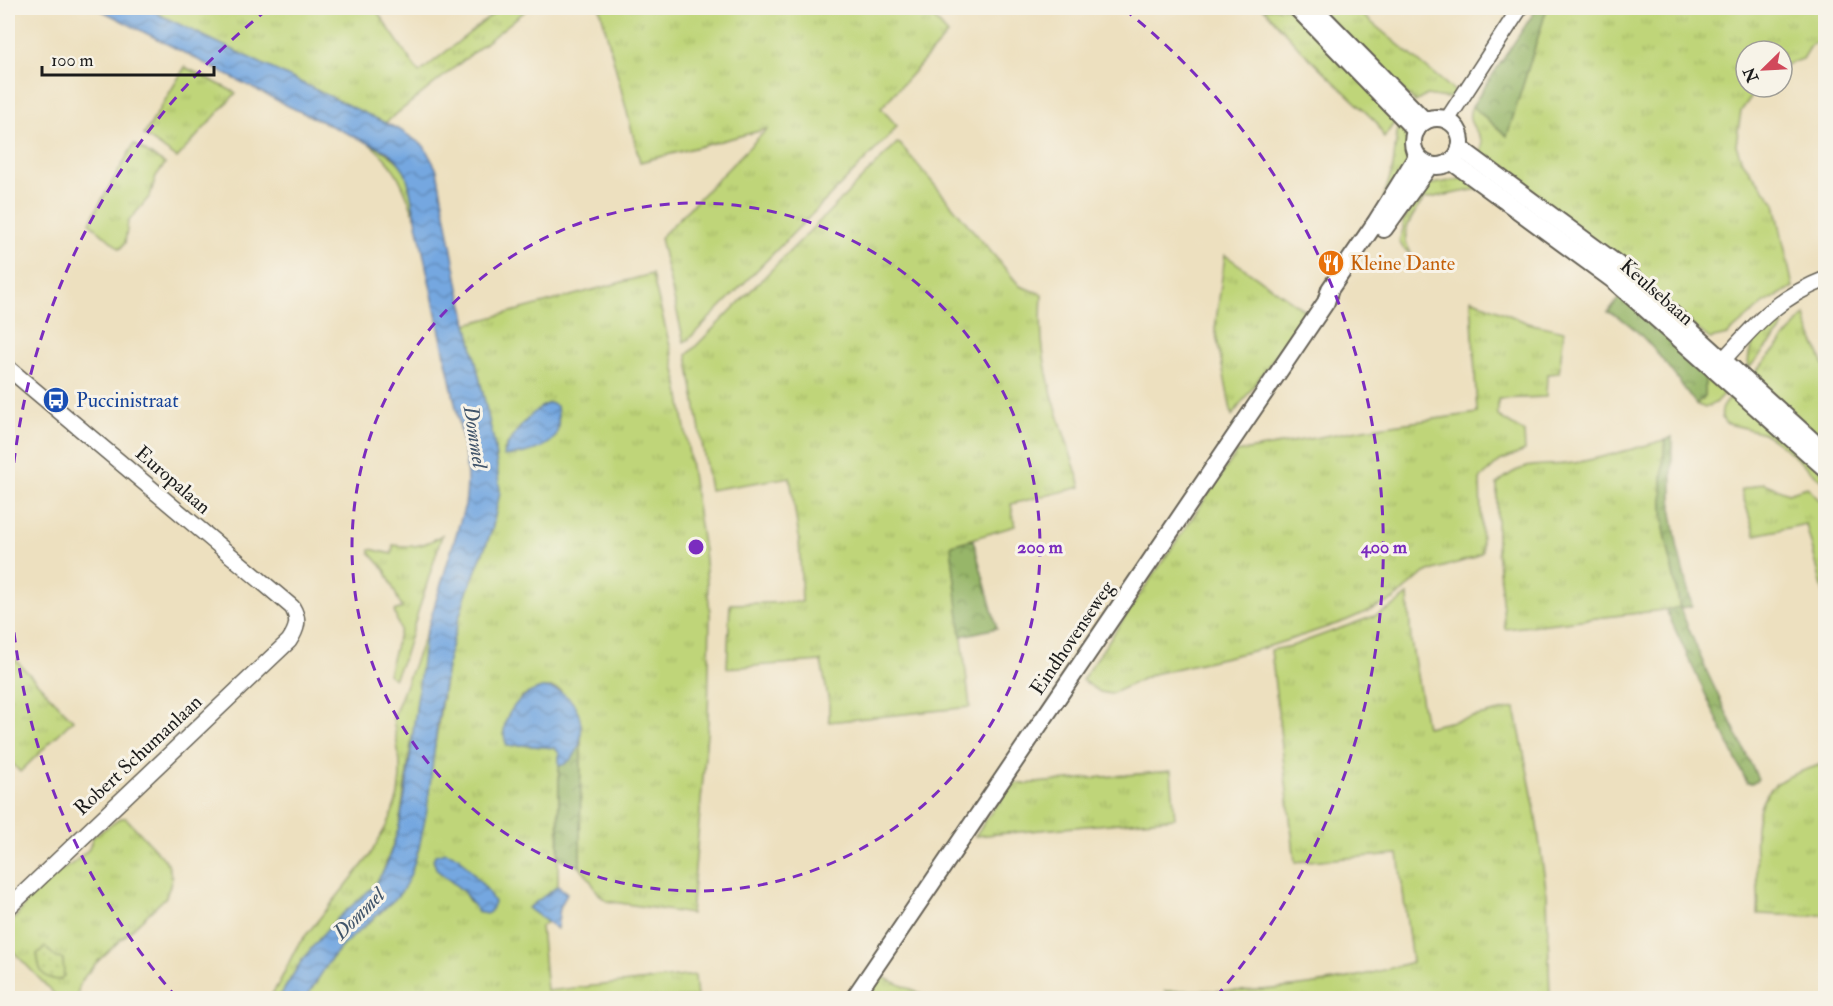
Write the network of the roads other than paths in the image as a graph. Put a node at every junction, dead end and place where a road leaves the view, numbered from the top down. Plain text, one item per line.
1 (1297, 8) edge
2 (1314, 8) edge
3 (1520, 8) edge
4 (1447, 120) junction
5 (1420, 126) junction
6 (1456, 154) junction
7 (1423, 160) junction
8 (1826, 279) edge
9 (1719, 365) junction
10 (8, 368) edge
11 (1826, 453) edge
12 (1826, 469) edge
13 (296, 631) joint
14 (8, 908) edge
15 (854, 999) edge

1 - 5 main road
2 - 5 main road
3 - 4 street
4 - 5 main road
4 - 6 main road
5 - 7 main road
6 - 7 main road
6 - 9 main road, Keulsebaan
7 - 15 main road, Eindhovenseweg
8 - 9 street
9 - 11 main road, Keulsebaan
9 - 12 main road, Keulsebaan
10 - 13 street, Europalaan
13 - 14 street, Robert Schumanlaan

